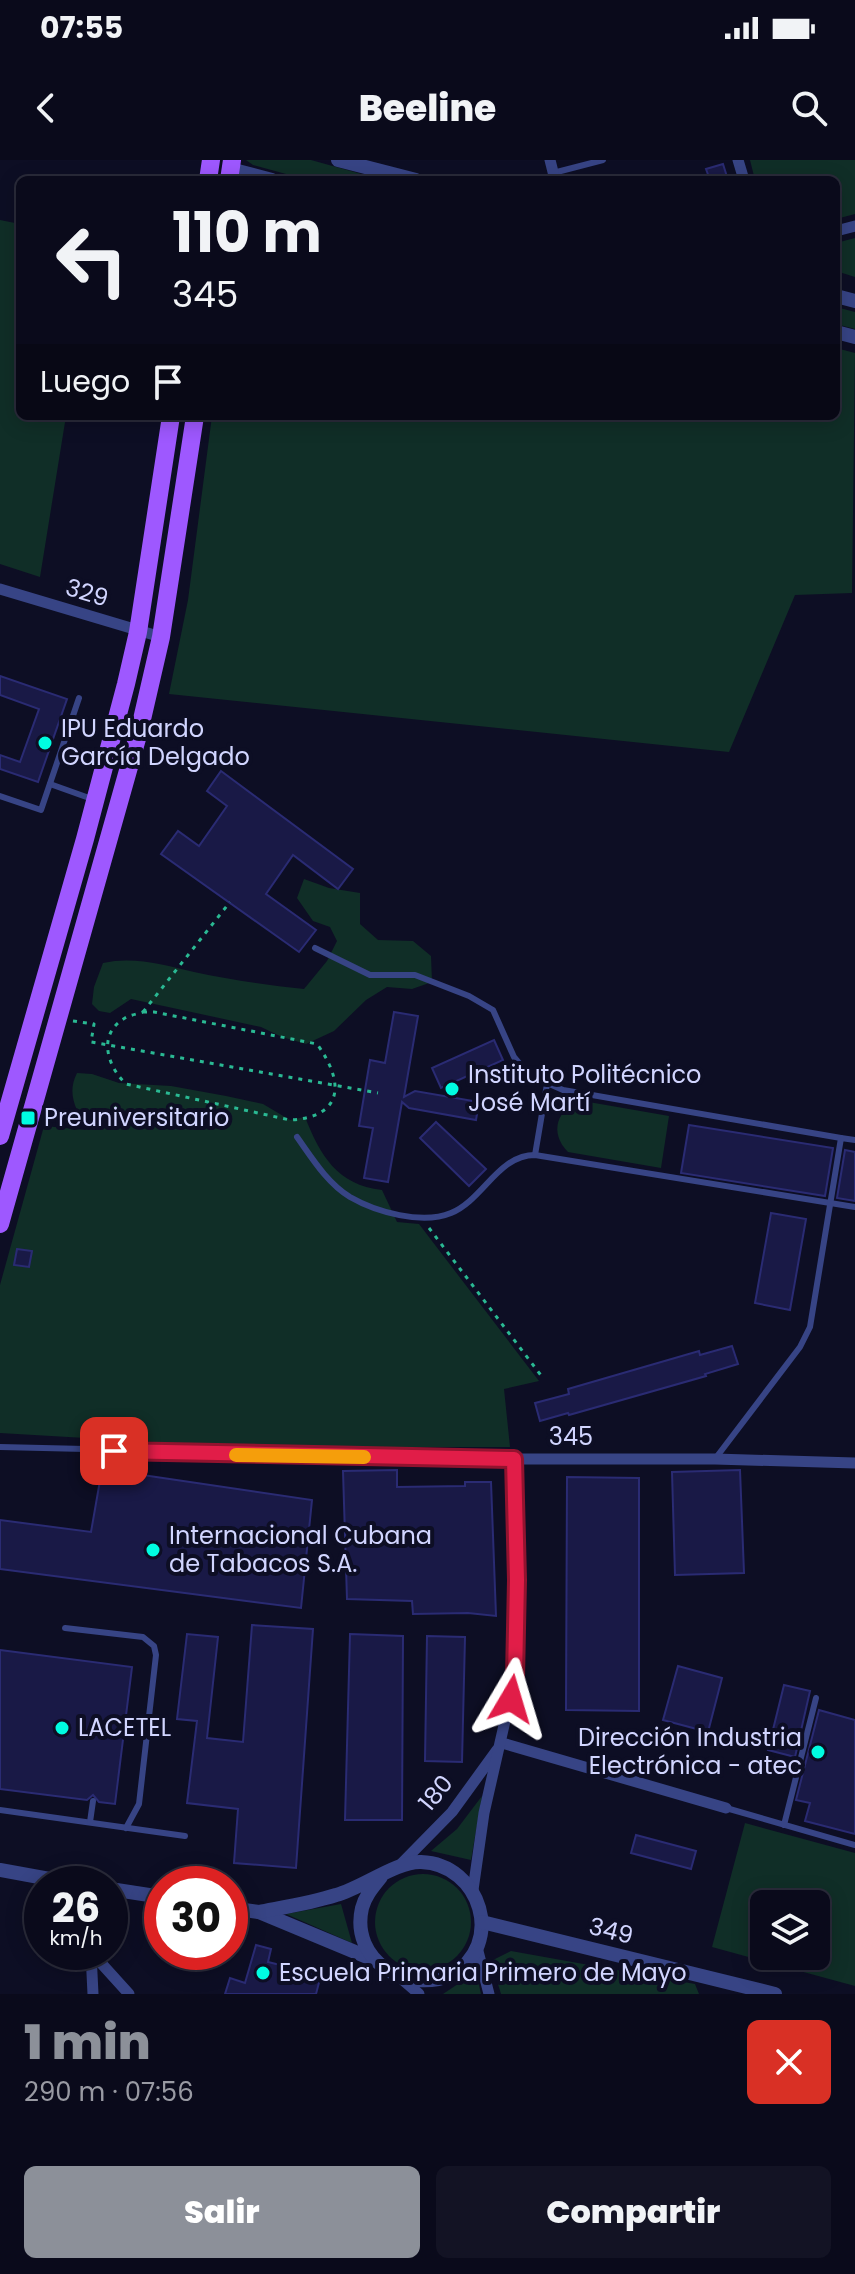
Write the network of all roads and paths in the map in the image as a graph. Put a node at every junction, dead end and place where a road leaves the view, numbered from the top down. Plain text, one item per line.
1 (338, 160) edge
2 (550, 160) edge
3 (603, 160) edge
4 (230, 170) edge
5 (255, 176) edge
6 (400, 176) edge
7 (554, 176) edge
8 (170, 420) edge
9 (194, 420) edge
10 (0, 589) edge
11 (138, 632) junction
12 (161, 637) junction
13 (79, 698) dead end
14 (50, 784) junction
15 (0, 796) edge
16 (96, 800) junction
17 (230, 902) dead end
18 (315, 948) dead end
19 (143, 1012) junction
20 (57, 1018) junction
21 (107, 1045) junction
22 (547, 1084) junction
23 (337, 1086) junction
24 (378, 1093) dead end
25 (0, 1136) edge
26 (297, 1137) dead end
27 (841, 1138) junction
28 (855, 1140) edge
29 (535, 1155) junction
30 (831, 1204) junction
31 (855, 1207) edge
32 (422, 1219) junction
33 (0, 1224) edge
34 (543, 1378) dead end
35 (0, 1447) edge
36 (514, 1459) junction
37 (715, 1459) junction
38 (855, 1463) edge
39 (65, 1628) dead end
40 (816, 1698) dead end
41 (502, 1743) junction
42 (93, 1801) dead end
43 (726, 1808) joint
44 (0, 1810) edge
45 (90, 1822) junction
46 (784, 1825) junction
47 (126, 1828) junction
48 (185, 1836) dead end
49 (855, 1845) edge
50 (399, 1866) junction
51 (0, 1870) edge
52 (24, 1874) edge
53 (381, 1877) junction
54 (473, 1890) junction
55 (248, 1910) edge
56 (259, 1912) junction
57 (482, 1922) junction
58 (477, 1947) junction
59 (373, 1959) junction
60 (92, 1970) edge
61 (107, 1970) edge
62 (403, 1980) junction
63 (723, 1988) edge
64 (93, 1994) edge
65 (129, 1994) edge
66 (419, 1994) edge
67 (489, 1994) edge
68 (775, 1994) edge

1 - 6 street
2 - 7 street
3 - 7 lane
4 - 5 street
8 - 11 main road
9 - 12 main road
10 - 11 street, 329
11 - 12 street, 329
11 - 16 main road
12 - 20 main road
13 - 14 lane
14 - 15 lane
14 - 16 lane
16 - 25 main road
17 - 19 path
18 - 22 lane
19 - 21 path
19 - 23 path
20 - 21 path
20 - 33 main road
21 - 23 path
21 - 23 path
22 - 27 lane
22 - 29 lane
23 - 24 path
26 - 32 lane
27 - 28 lane
27 - 30 lane
29 - 30 lane
29 - 32 lane
30 - 31 lane
30 - 37 lane
32 - 34 path
35 - 36 lane, 345
36 - 37 street, 345
36 - 41 street, 180
37 - 38 street, 345
39 - 47 lane
40 - 46 lane
41 - 43 street
41 - 50 street, 180
41 - 54 street, 180
42 - 45 lane
43 - 46 lane
44 - 45 lane
45 - 47 lane
46 - 49 lane
47 - 48 lane
50 - 53 street
50 - 54 street
51 - 52 street
53 - 56 street
53 - 59 street
54 - 57 street
55 - 56 street
56 - 59 street
57 - 58 street
57 - 63 street, 349
58 - 62 street
58 - 67 street
59 - 62 street
60 - 64 street
61 - 65 street
62 - 66 street
63 - 68 street, 349

